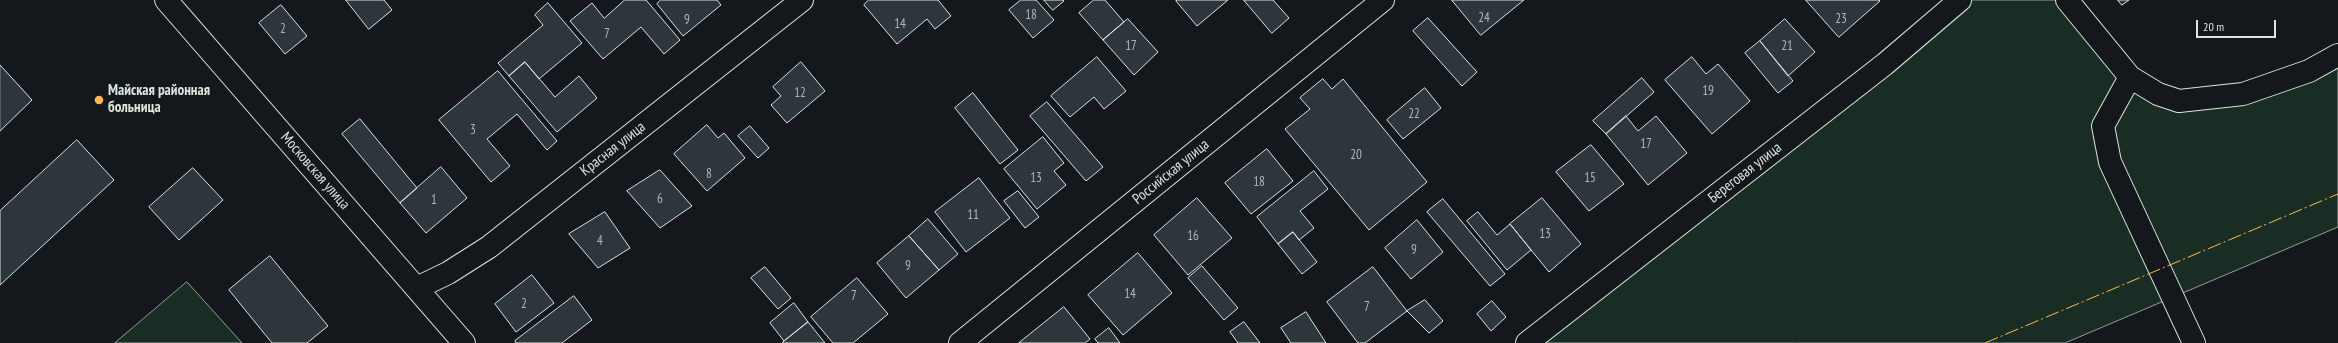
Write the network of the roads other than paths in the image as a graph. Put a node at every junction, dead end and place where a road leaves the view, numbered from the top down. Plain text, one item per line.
1 (166, 0) edge
2 (802, 0) edge
3 (1383, 0) edge
4 (1960, 0) edge
5 (2066, 0) edge
6 (2338, 55) edge
7 (2130, 76) junction
8 (417, 288) junction
9 (464, 343) edge
10 (960, 343) edge
11 (1527, 343) edge
12 (2194, 343) edge

1 - 8 street, Московская улица
2 - 8 street, Красная улица
3 - 10 street, Российская улица
4 - 11 street, Береговая улица
5 - 7 street
6 - 7 street
7 - 12 street
8 - 9 street, Московская улица

